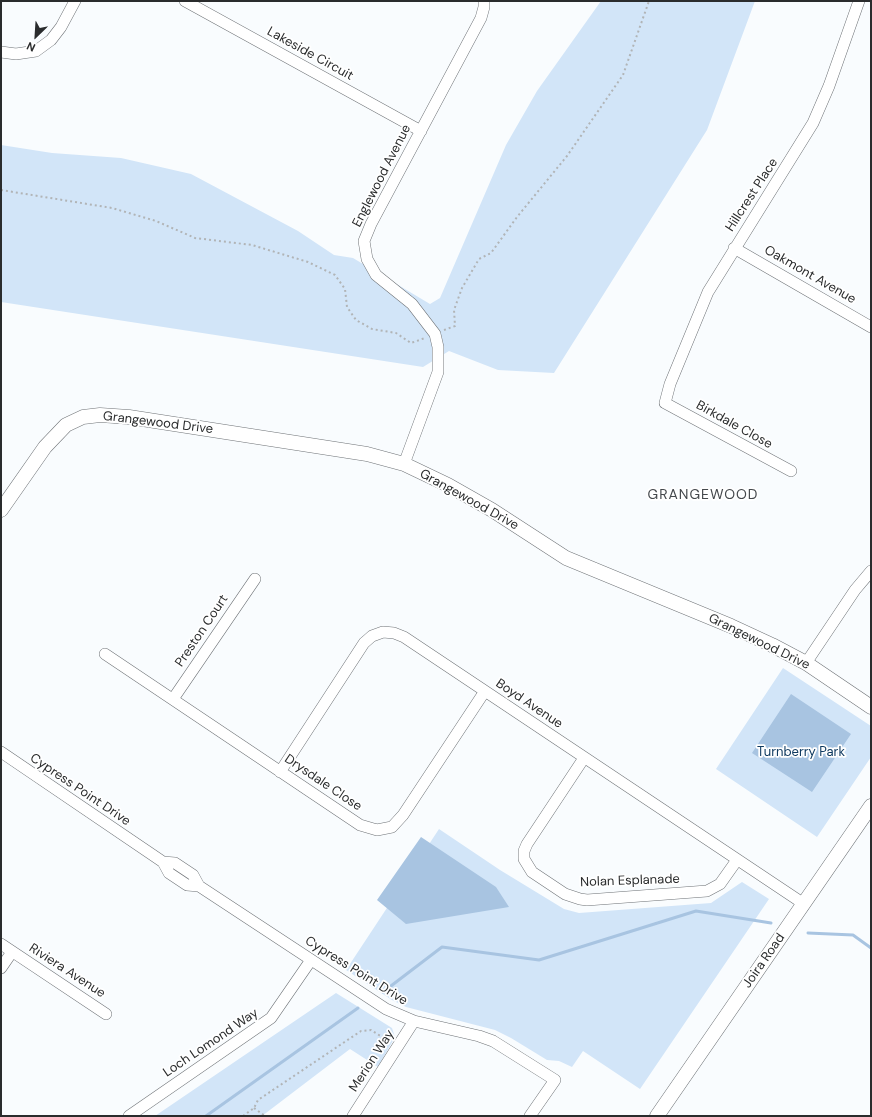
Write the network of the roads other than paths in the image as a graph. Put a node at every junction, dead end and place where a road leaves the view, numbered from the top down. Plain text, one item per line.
1 (75, 1) edge
2 (185, 1) edge
3 (484, 1) edge
4 (859, 1) edge
5 (1, 52) edge
6 (421, 131) junction
7 (734, 248) junction
8 (869, 323) edge
9 (665, 403) joint
10 (404, 464) junction
11 (791, 471) dead end
12 (1, 510) edge
13 (871, 571) edge
14 (255, 579) dead end
15 (105, 654) dead end
16 (806, 663) junction
17 (485, 691) junction
18 (173, 699) junction
19 (871, 707) edge
20 (1, 754) edge
21 (584, 758) junction
22 (280, 772) junction
23 (871, 806) edge
24 (737, 860) junction
25 (804, 904) junction
26 (1, 944) edge
27 (12, 952) junction
28 (311, 960) junction
29 (1, 968) edge
30 (106, 1014) dead end
31 (414, 1021) junction
32 (129, 1116) edge
33 (353, 1116) edge
34 (530, 1116) edge
35 (657, 1116) edge

1 - 5 street
2 - 6 street, Lakeside Circuit
3 - 6 street, Englewood Avenue
4 - 7 street, Hillcrest Place
6 - 10 street, Englewood Avenue
7 - 8 street, Oakmont Avenue
7 - 9 street, Hillcrest Place
9 - 11 street, Birkdale Close
10 - 12 street, Grangewood Drive
10 - 16 street, Grangewood Drive
13 - 16 street
14 - 18 street, Preston Court
15 - 18 street, Drysdale Close
16 - 19 street, Grangewood Drive
17 - 21 street, Boyd Avenue
17 - 22 street, Drysdale Close
17 - 22 street, Boyd Avenue
18 - 22 street, Drysdale Close
20 - 28 street, Cypress Point Drive
21 - 24 street, Boyd Avenue
21 - 24 street, Nolan Esplanade
23 - 25 street, Joira Road
24 - 25 street, Boyd Avenue
25 - 35 street, Joira Road
26 - 27 street, Riviera Avenue
27 - 29 street, Riviera Avenue
27 - 30 street, Riviera Avenue
28 - 31 street, Cypress Point Drive
28 - 32 street, Loch Lomond Way
31 - 33 street, Merion Way
31 - 34 street, Cypress Point Drive

